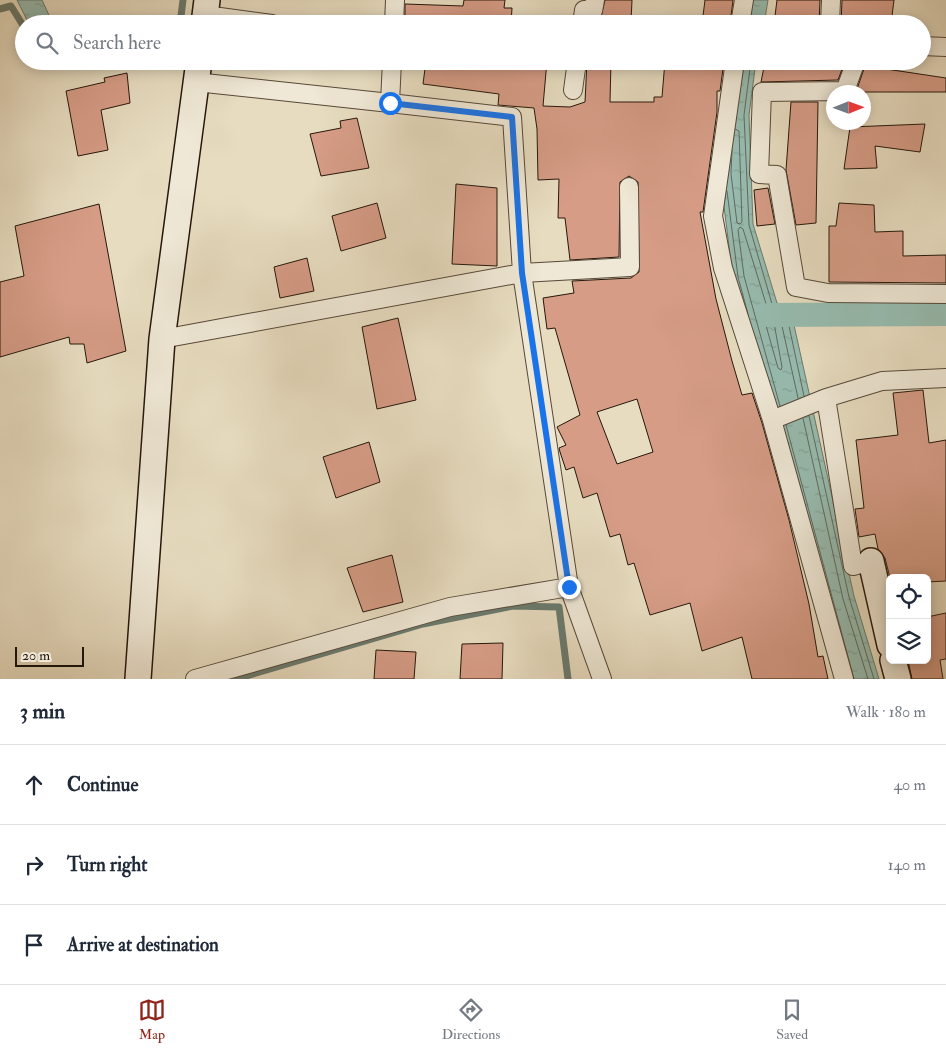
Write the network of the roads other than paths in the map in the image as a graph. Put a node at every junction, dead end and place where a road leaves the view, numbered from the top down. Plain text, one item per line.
1 (395, 0) edge
2 (595, 0) edge
3 (744, 0) edge
4 (831, 0) edge
5 (394, 15) edge
6 (583, 15) edge
7 (742, 15) edge
8 (830, 15) edge
9 (931, 46) edge
10 (946, 47) edge
11 (392, 70) edge
12 (576, 70) edge
13 (734, 70) edge
14 (853, 70) edge
15 (198, 72) edge
16 (573, 90) dead end
17 (390, 103) junction
18 (629, 187) dead end
19 (522, 273) junction
20 (946, 294) edge
21 (162, 339) junction
22 (946, 378) edge
23 (826, 398) junction
24 (772, 420) junction
25 (871, 561) joint
26 (569, 587) junction
27 (886, 627) edge
28 (894, 664) edge
29 (138, 679) edge
30 (195, 679) edge
31 (602, 679) edge
32 (844, 679) edge
33 (898, 679) edge

1 - 5 street
2 - 6 street
3 - 7 street
4 - 8 street
9 - 10 street
11 - 17 street
12 - 16 street
13 - 24 street
14 - 20 street
15 - 17 street
15 - 21 street
17 - 19 street
18 - 19 street
19 - 21 street
19 - 26 street
21 - 29 street
22 - 23 street
23 - 24 street
23 - 25 street
24 - 32 street
25 - 27 street
26 - 30 street
26 - 31 street
28 - 33 street

